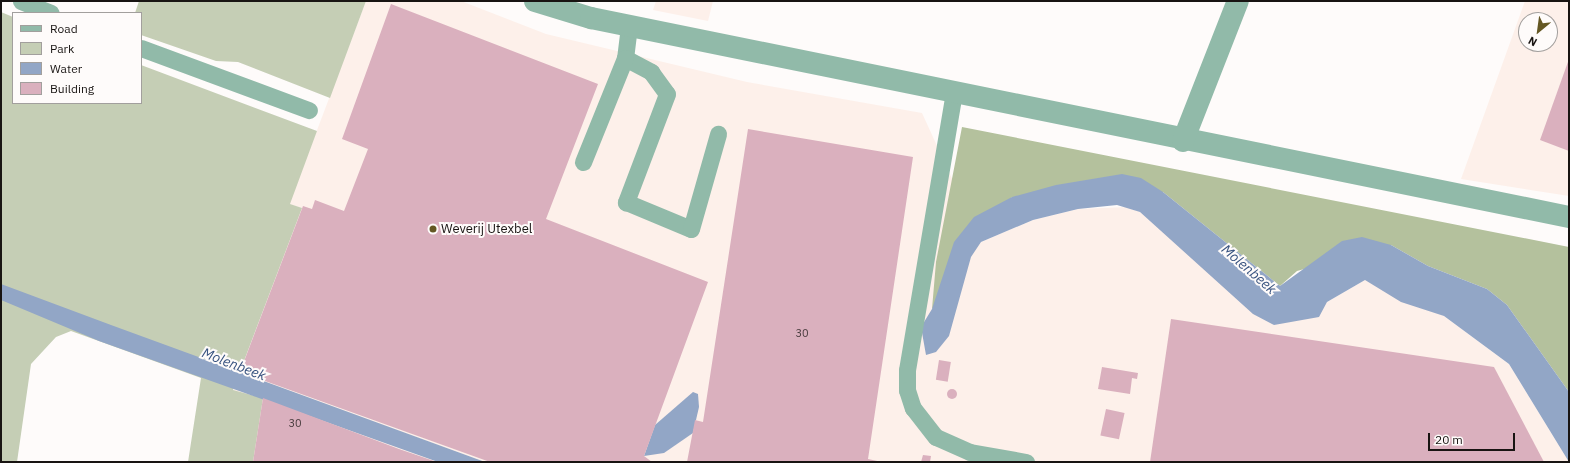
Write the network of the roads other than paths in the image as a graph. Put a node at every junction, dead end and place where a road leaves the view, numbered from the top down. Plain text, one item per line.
1 (21, 1) edge
2 (535, 1) edge
3 (1238, 1) edge
4 (48, 12) edge
5 (630, 26) junction
6 (142, 48) edge
7 (625, 58) junction
8 (954, 92) junction
9 (309, 110) dead end
10 (718, 134) dead end
11 (1183, 141) junction
12 (583, 162) dead end
13 (1569, 217) edge
14 (1026, 462) edge

1 - 4 lane
2 - 5 street
3 - 11 street
5 - 7 lane
5 - 8 street
6 - 9 lane
7 - 10 lane
7 - 12 lane
8 - 11 street
8 - 14 lane
11 - 13 street

